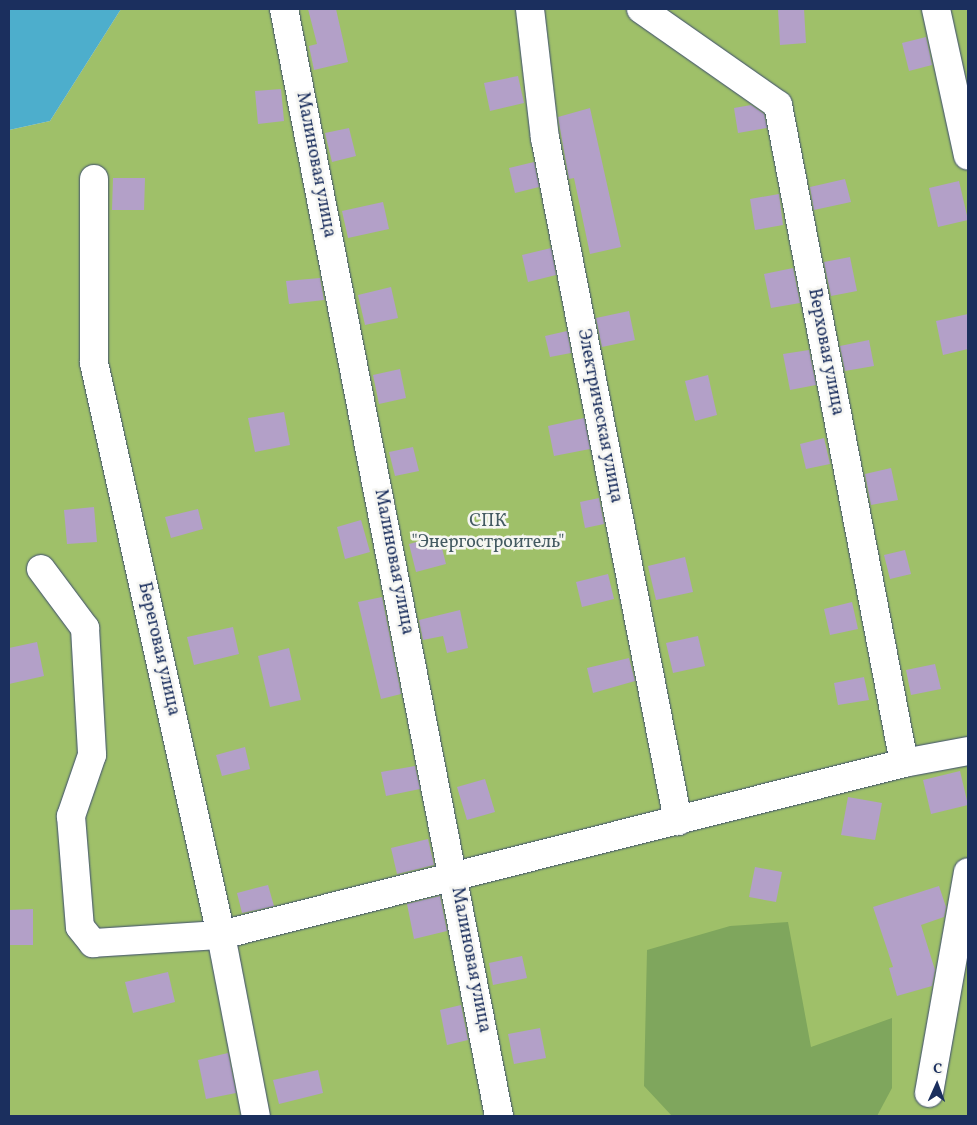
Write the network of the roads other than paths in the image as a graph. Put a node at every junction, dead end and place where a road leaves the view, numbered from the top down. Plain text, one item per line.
1 (284, 9) edge
2 (530, 9) edge
3 (641, 9) edge
4 (936, 9) edge
5 (968, 156) edge
6 (94, 179) dead end
7 (41, 569) dead end
8 (968, 751) edge
9 (904, 762) junction
10 (678, 821) junction
11 (968, 872) edge
12 (454, 878) junction
13 (221, 935) junction
14 (928, 1093) dead end
15 (256, 1116) edge
16 (499, 1116) edge

1 - 12 street, Малиновая улица
2 - 10 street, Электрическая улица
3 - 9 street, Верховая улица
4 - 5 street
6 - 13 street, Береговая улица
7 - 13 street
8 - 9 street
9 - 10 street
10 - 12 street
11 - 14 street
12 - 13 street
12 - 16 street, Малиновая улица
13 - 15 street, Береговая улица

